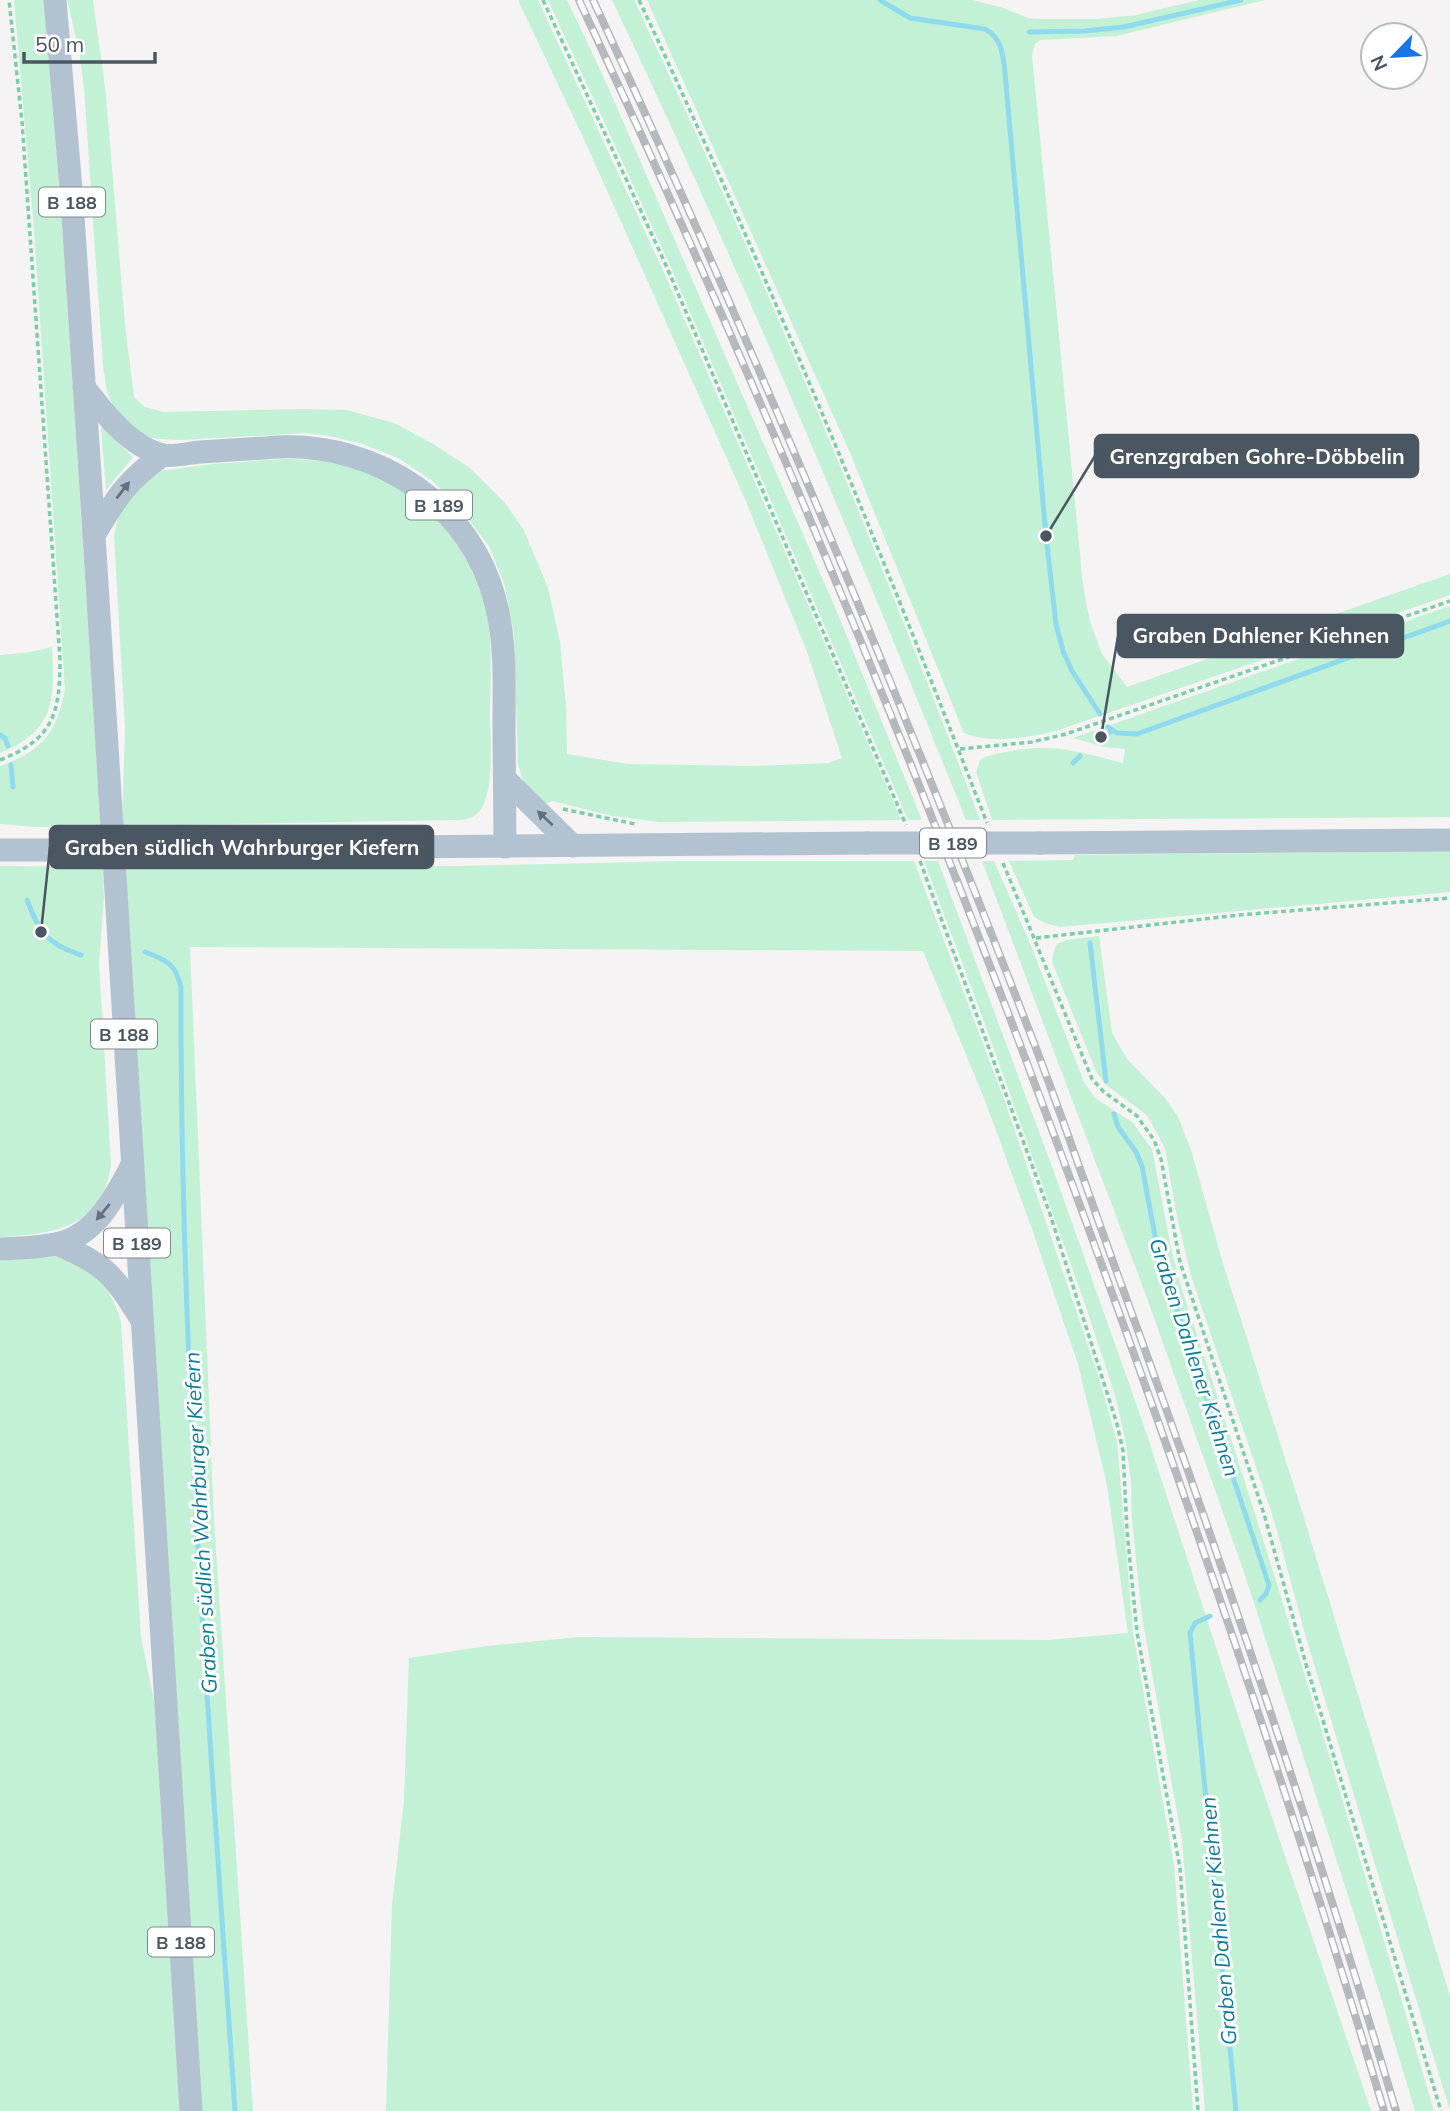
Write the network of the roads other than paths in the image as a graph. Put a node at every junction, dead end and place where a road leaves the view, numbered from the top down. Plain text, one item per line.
1 (55, 0) edge
2 (84, 387) junction
3 (163, 455) junction
4 (94, 535) junction
5 (505, 779) junction
6 (1450, 840) edge
7 (573, 846) junction
8 (505, 847) junction
9 (0, 850) edge
10 (132, 1165) junction
11 (57, 1244) junction
12 (0, 1249) edge
13 (142, 1321) junction
14 (191, 2111) edge

1 - 2 main road, B 188
2 - 3 main road
2 - 4 main road, B 188
4 -> 3 main road
3 - 5 main road, B 189
4 - 10 main road, B 188
7 -> 5 main road
5 - 8 main road, B 189
6 - 7 main road, B 189, bridge
7 - 8 main road, B 189
8 - 9 main road, B 189, bridge
10 -> 11 main road, B 189
10 - 13 main road, B 189
11 - 12 main road, B 189
11 - 13 main road, B 189
13 - 14 main road, B 188

